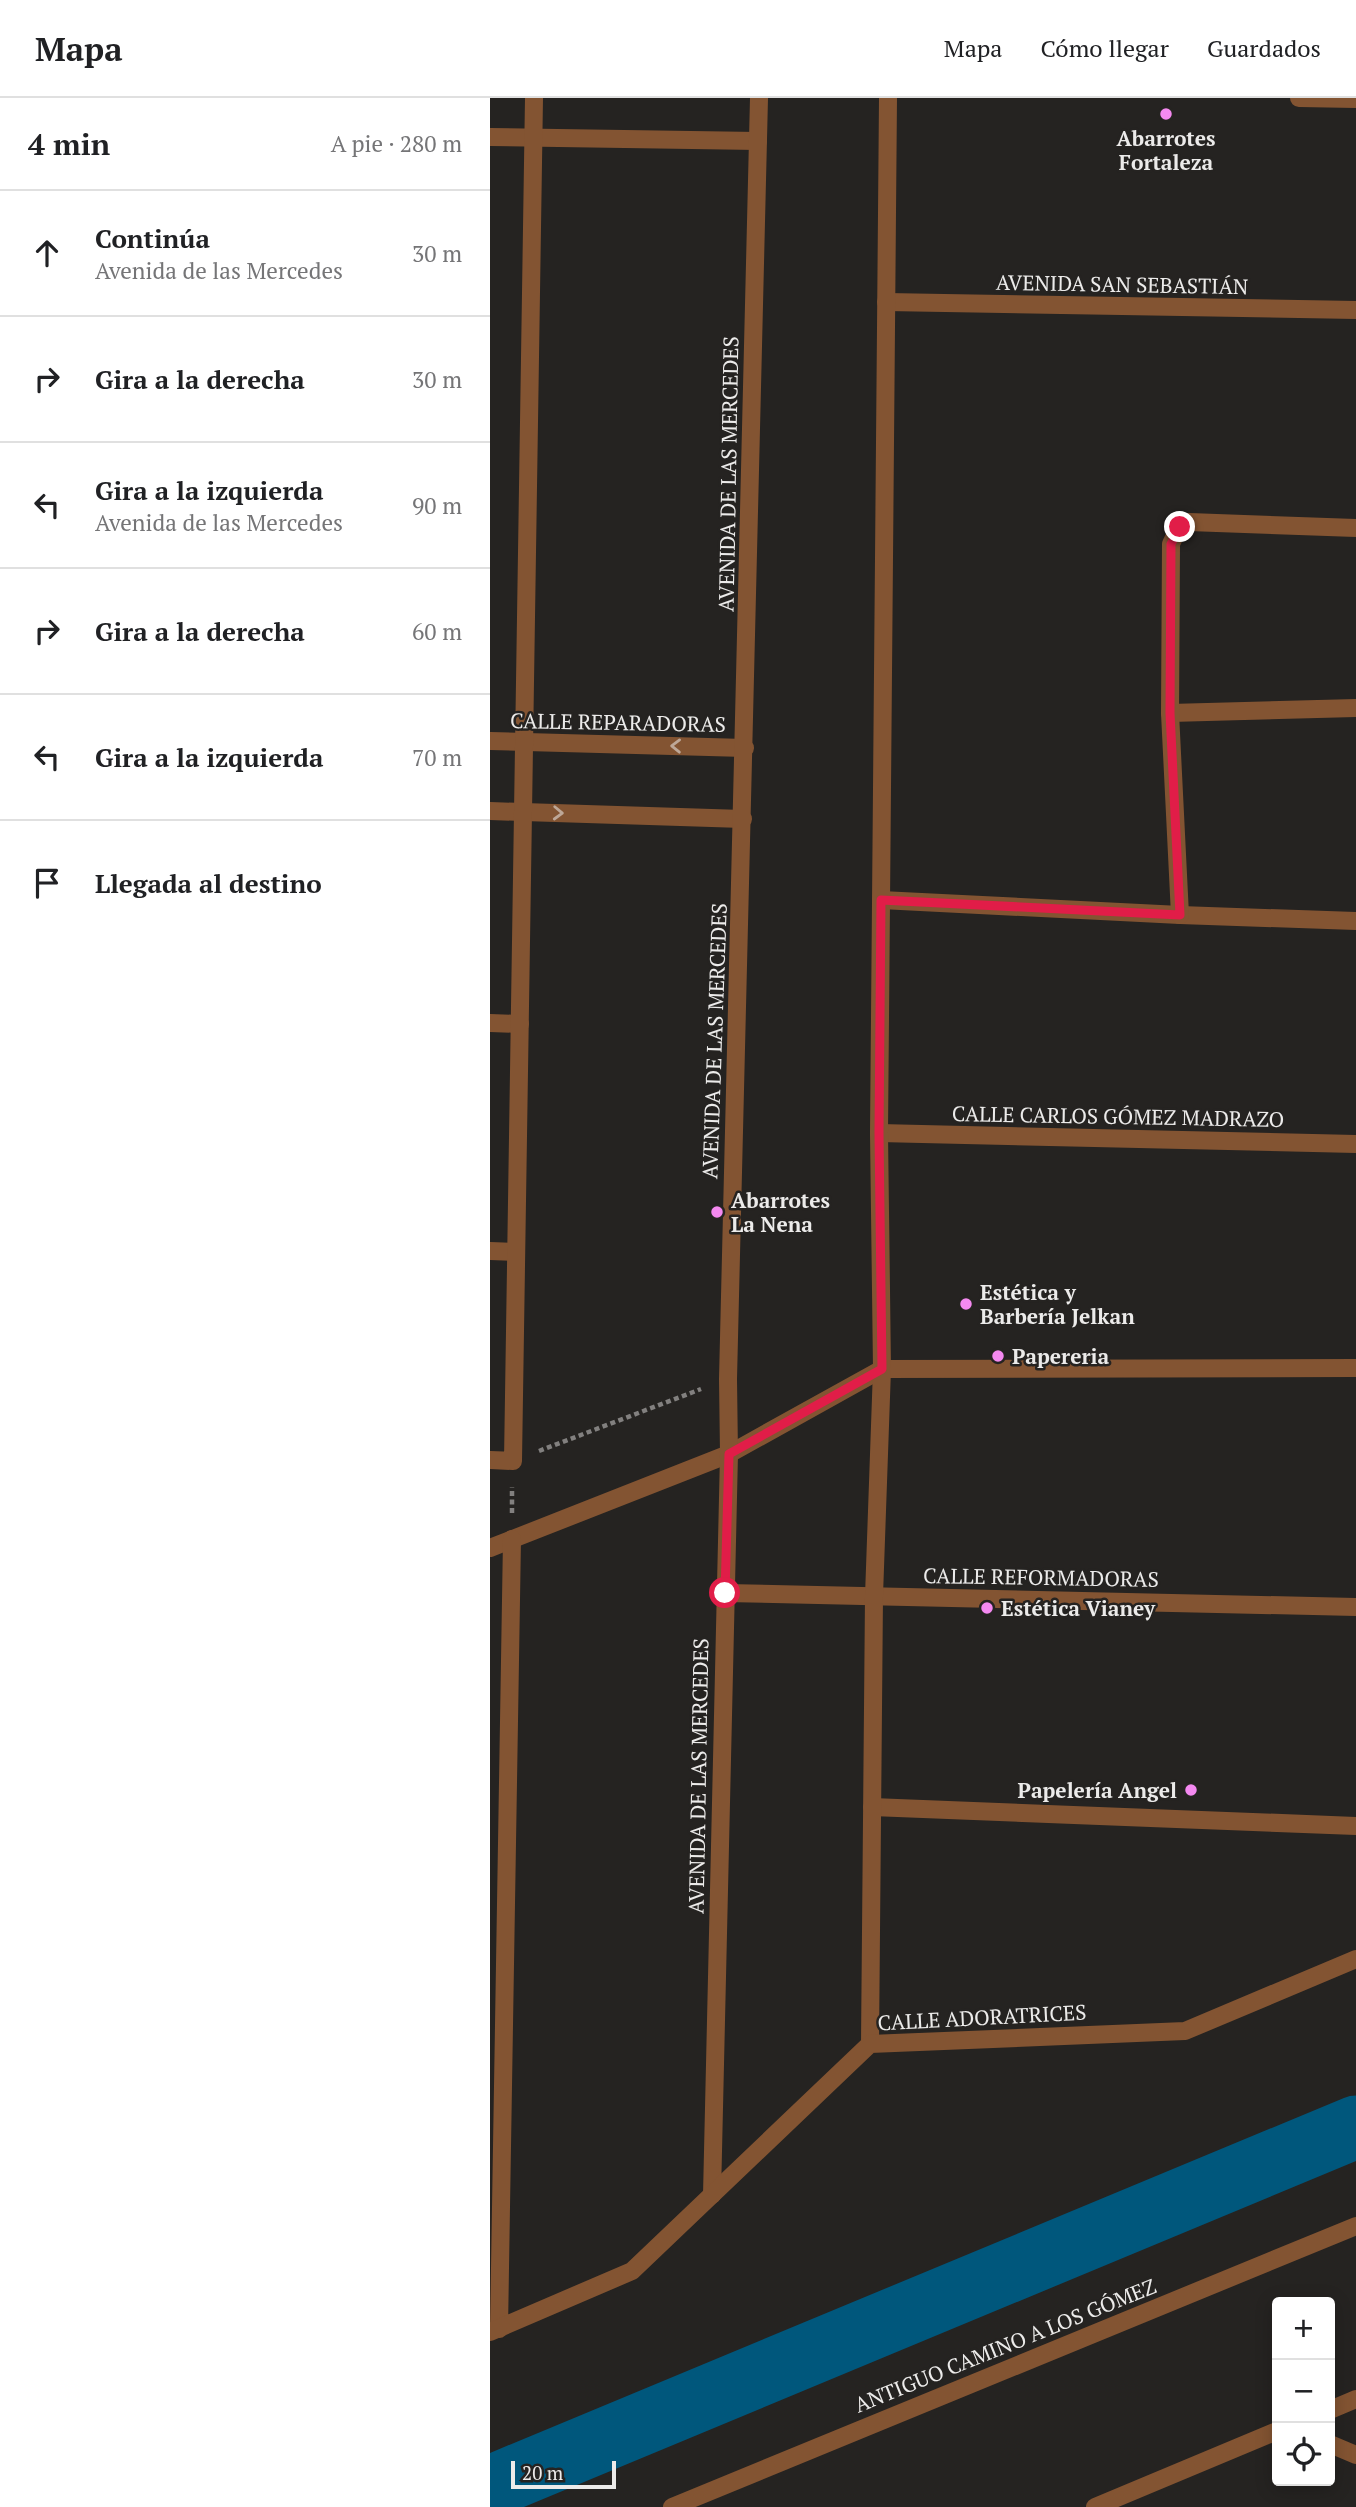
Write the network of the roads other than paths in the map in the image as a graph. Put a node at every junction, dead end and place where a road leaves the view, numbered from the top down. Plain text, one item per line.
1 (534, 98) edge
2 (760, 98) edge
3 (888, 98) edge
4 (1299, 98) edge
5 (1356, 99) edge
6 (490, 137) edge
7 (533, 137) junction
8 (758, 141) junction
9 (886, 302) junction
10 (1356, 310) edge
11 (1356, 528) edge
12 (1356, 708) edge
13 (1170, 713) junction
14 (490, 741) edge
15 (524, 742) junction
16 (745, 748) junction
17 (490, 811) edge
18 (523, 812) junction
19 (743, 819) junction
20 (881, 900) junction
21 (1180, 915) junction
22 (1356, 920) edge
23 (490, 1023) edge
24 (520, 1024) junction
25 (879, 1133) junction
26 (1356, 1144) edge
27 (490, 1251) edge
28 (516, 1252) junction
29 (1356, 1368) edge
30 (882, 1369) junction
31 (729, 1454) junction
32 (490, 1461) edge
33 (512, 1539) junction
34 (490, 1548) edge
35 (725, 1593) junction
36 (874, 1597) junction
37 (1356, 1607) edge
38 (872, 1807) junction
39 (1356, 1826) edge
40 (1356, 1959) edge
41 (870, 2044) junction
42 (712, 2194) junction
43 (1356, 2226) edge
44 (494, 2331) edge
45 (1356, 2399) edge
46 (1335, 2408) edge
47 (1272, 2433) edge
48 (1335, 2446) edge
49 (1356, 2455) edge
50 (672, 2507) edge
51 (1095, 2507) edge

1 - 7 street
2 - 8 street, AVENIDA DE LAS MERCEDES
3 - 9 street
4 - 5 street
6 - 7 street
7 - 8 street
7 - 15 street
8 - 16 street, AVENIDA DE LAS MERCEDES
9 - 10 street, AVENIDA SAN SEBASTIÁN
9 - 20 street
11 - 13 street
12 - 13 street
13 - 21 street
14 - 15 street, CALLE REPARADORAS
16 -> 15 street, CALLE REPARADORAS
15 - 18 street
16 - 19 street, AVENIDA DE LAS MERCEDES
17 - 18 street
18 -> 19 street
18 - 24 street
19 - 31 street, AVENIDA DE LAS MERCEDES
20 - 21 street
20 - 25 street
21 - 22 street
23 - 24 street
24 - 28 street
25 - 26 street, CALLE CARLOS GÓMEZ MADRAZO
25 - 30 street
27 - 28 street
28 - 32 street
29 - 30 street
30 - 31 street
30 - 36 street
31 - 33 street
31 - 35 street, AVENIDA DE LAS MERCEDES
33 - 34 street
33 - 44 street
35 - 36 street, CALLE REFORMADORAS
35 - 42 street, AVENIDA DE LAS MERCEDES
36 - 37 street, CALLE REFORMADORAS
36 - 38 street
38 - 39 street
38 - 41 street
40 - 41 street, CALLE ADORATRICES
41 - 42 street, CALLE ADORATRICES
42 - 44 street, CALLE ADORATRICES
43 - 50 street, ANTIGUO CAMINO A LOS GÓMEZ
45 - 46 street
47 - 51 street
48 - 49 street

